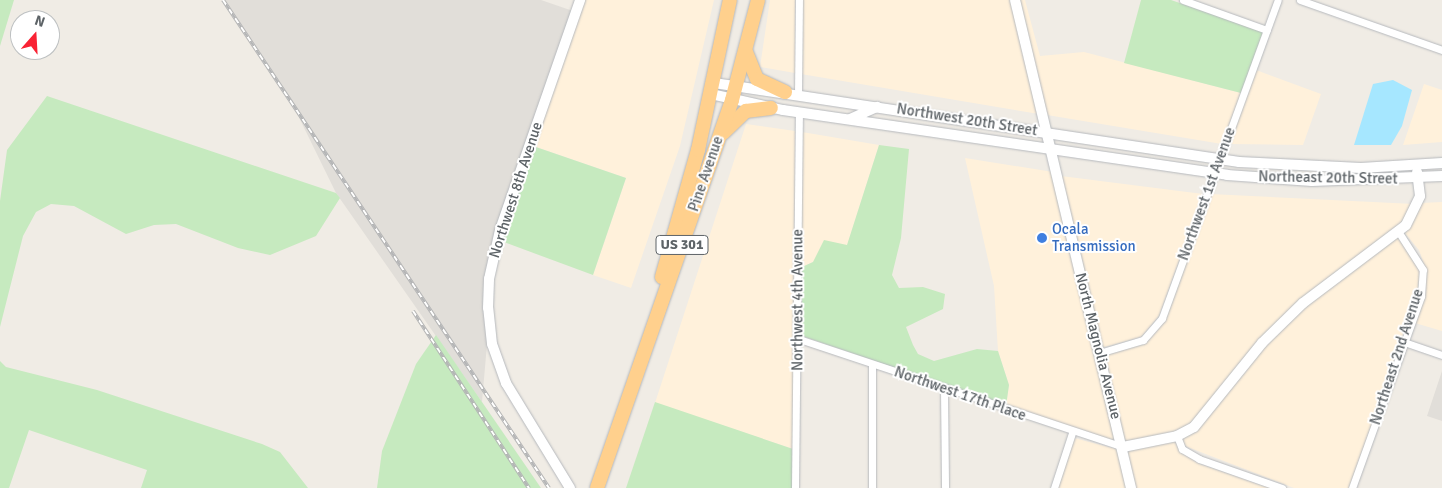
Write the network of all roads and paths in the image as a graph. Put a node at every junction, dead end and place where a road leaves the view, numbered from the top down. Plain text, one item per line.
1 (580, 0) edge
2 (730, 0) edge
3 (758, 0) edge
4 (798, 0) edge
5 (1016, 0) edge
6 (1183, 0) edge
7 (1278, 0) edge
8 (1300, 0) edge
9 (1267, 30) junction
10 (1442, 50) edge
11 (746, 52) junction
12 (712, 89) junction
13 (792, 93) junction
14 (734, 94) junction
15 (877, 106) junction
16 (771, 108) junction
17 (799, 113) junction
18 (847, 120) junction
19 (1047, 132) junction
20 (719, 137) junction
21 (1051, 151) junction
22 (1219, 160) junction
23 (1442, 163) edge
24 (1415, 165) junction
25 (1214, 172) junction
26 (1442, 176) edge
27 (1419, 178) junction
28 (686, 216) junction
29 (1398, 230) junction
30 (799, 339) junction
31 (1404, 342) junction
32 (1099, 353) junction
33 (1442, 355) edge
34 (872, 364) junction
35 (944, 388) junction
36 (1072, 433) junction
37 (1177, 436) junction
38 (1123, 447) junction
39 (570, 488) edge
40 (588, 488) edge
41 (597, 488) edge
42 (795, 488) edge
43 (872, 488) edge
44 (945, 488) edge
45 (1054, 488) edge
46 (1131, 488) edge
47 (1282, 488) edge
48 (1352, 488) edge

1 - 39 main road, Northwest 8th Avenue
2 - 12 highway, Pine Avenue / US 301
3 - 11 highway, Pine Avenue / US 301
4 - 13 street
5 - 19 main road, North Magnolia Avenue
6 - 9 street
7 - 9 street, Northwest 1st Avenue
8 - 10 street
9 - 22 street, Northwest 1st Avenue
11 - 13 highway
11 - 14 highway, Pine Avenue / US 301
12 - 14 main road, Northwest 20th Street
12 - 28 highway, Pine Avenue / US 301
13 - 14 main road, Northwest 20th Street
13 - 15 main road, Northwest 20th Street
14 - 16 main road, Northwest 20th Street
14 - 20 highway, Pine Avenue / US 301
15 - 18 main road
15 - 19 main road, Northwest 20th Street
16 - 17 main road, Northwest 20th Street
16 - 20 highway
17 - 18 main road, Northwest 20th Street
17 - 30 street, Northwest 4th Avenue
18 - 21 main road, Northwest 20th Street
19 - 21 main road, North Magnolia Avenue
19 - 22 main road, Northwest 20th Street
20 - 28 highway, Pine Avenue / US 301
21 - 25 main road, Northwest 20th Street
21 - 32 main road, North Magnolia Avenue
22 - 24 main road, Northeast 20th Street
22 - 25 street, Northwest 1st Avenue
23 - 24 main road, Northeast 20th Street
24 - 27 main road
25 - 27 main road, Northeast 20th Street
25 - 32 street, Northwest 1st Avenue
26 - 27 main road, Northeast 20th Street
27 - 29 main road
28 - 40 highway, Pine Avenue / US 301
28 - 41 highway, Pine Avenue / US 301
29 - 31 street, Northeast 2nd Avenue
29 - 37 main road
30 - 34 street, Northwest 17th Place
30 - 42 street, Northwest 4th Avenue
31 - 33 street
31 - 48 street, Northeast 2nd Avenue
32 - 38 main road, North Magnolia Avenue
34 - 35 street, Northwest 17th Place
34 - 43 street
35 - 36 street, Northwest 17th Place
35 - 44 street
36 - 38 street, Northwest 17th Place
36 - 45 street
37 - 38 main road
37 - 47 street
38 - 46 main road, North Magnolia Avenue

